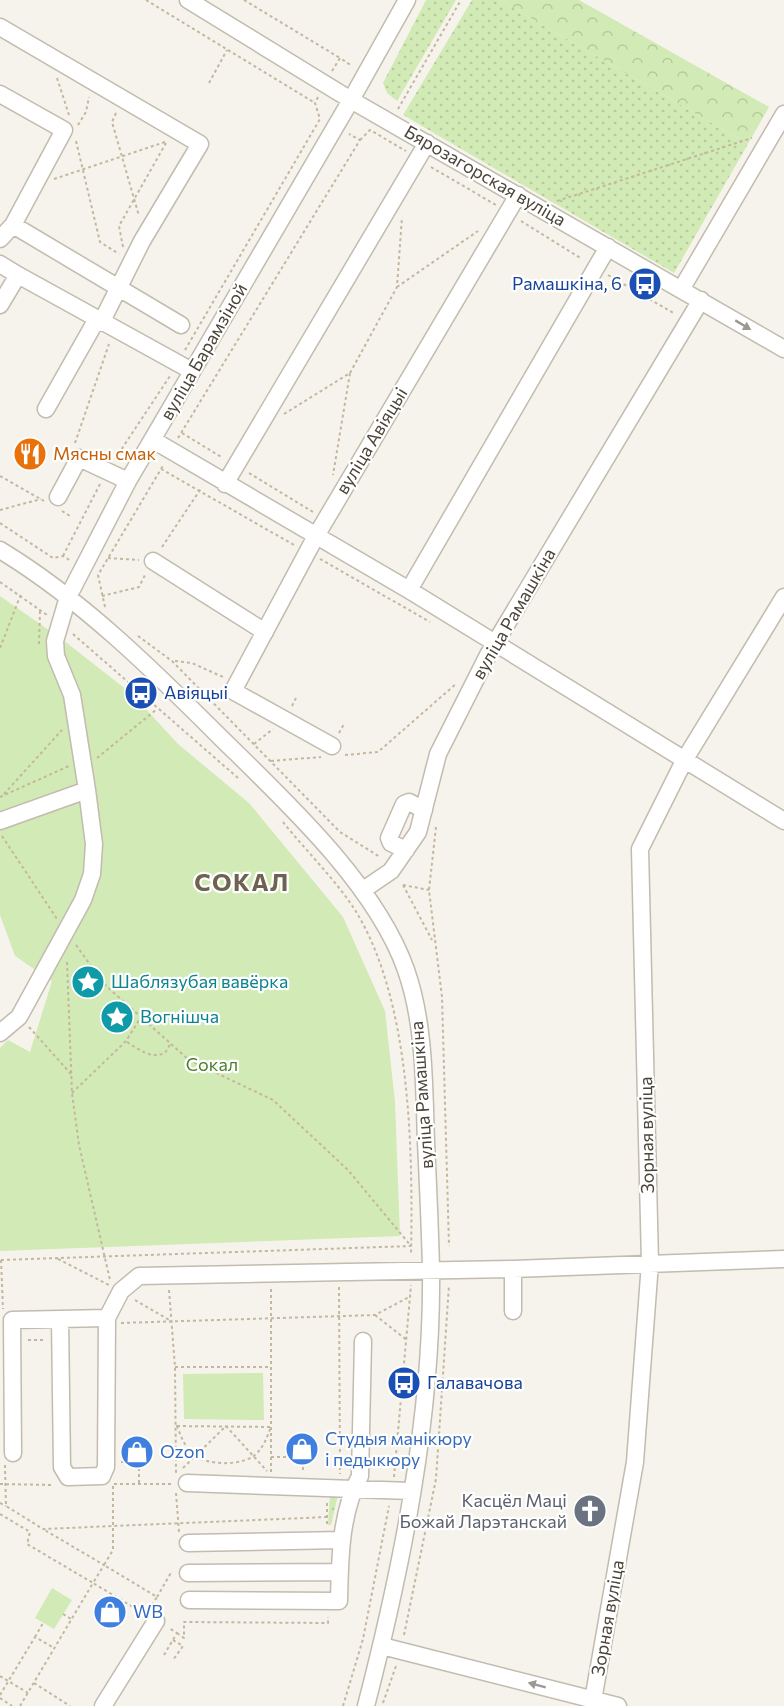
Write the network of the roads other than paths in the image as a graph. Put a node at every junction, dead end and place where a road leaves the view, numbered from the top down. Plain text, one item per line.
1 (188, 0) edge
2 (406, 0) edge
3 (0, 27) edge
4 (0, 94) edge
5 (351, 100) junction
6 (784, 114) edge
7 (427, 143) junction
8 (519, 195) junction
9 (13, 225) junction
10 (0, 239) edge
11 (608, 247) junction
12 (0, 264) edge
13 (18, 275) junction
14 (119, 286) junction
15 (682, 288) junction
16 (701, 300) junction
17 (0, 305) edge
18 (109, 322) junction
19 (181, 325) dead end
20 (784, 349) edge
21 (185, 367) junction
22 (46, 409) dead end
23 (153, 440) junction
24 (128, 481) junction
25 (225, 484) junction
26 (56, 504) road end
27 (316, 536) junction
28 (0, 550) edge
29 (153, 561) road end
30 (409, 590) junction
31 (68, 597) junction
32 (784, 597) edge
33 (265, 632) junction
34 (496, 643) junction
35 (332, 753) road end
36 (685, 759) junction
37 (87, 790) junction
38 (424, 810) junction
39 (0, 821) edge
40 (784, 821) edge
41 (406, 850) junction
42 (363, 890) junction
43 (0, 1033) edge
44 (784, 1259) edge
45 (650, 1263) junction
46 (513, 1269) junction
47 (431, 1271) junction
48 (513, 1311) dead end
49 (60, 1319) junction
50 (107, 1321) junction
51 (363, 1341) dead end
52 (13, 1453) dead end
53 (180, 1486) road end
54 (354, 1488) junction
55 (411, 1491) junction
56 (183, 1538) road end
57 (341, 1540) junction
58 (181, 1570) road end
59 (340, 1572) junction
60 (187, 1606) road end
61 (156, 1621) road end
62 (382, 1646) junction
63 (593, 1703) edge
64 (103, 1706) edge
65 (366, 1706) edge
66 (618, 1706) edge

1 - 5 street, Бярозагорская вуліца
2 - 5 street, вуліца Барамзіной
3 - 14 street
4 - 9 street
5 - 7 street, Бярозагорская вуліца
5 - 21 street, вуліца Барамзіной
6 - 15 street
7 - 8 street, Бярозагорская вуліца
7 - 25 street
8 - 11 street, Бярозагорская вуліца
8 - 27 street, вуліца Авіяцыі
9 - 10 street
9 - 14 street
11 - 15 street, Бярозагорская вуліца
11 - 30 street
12 - 13 street
13 - 17 street
13 - 18 street
14 - 18 street
14 - 19 street
15 - 16 street, Бярозагорская вуліца
16 -> 20 street, Бярозагорская вуліца
16 - 34 street, вуліца Рамашкіна
18 - 21 street
18 - 22 street
21 - 23 street, вуліца Барамзіной
23 - 24 street, вуліца Барамзіной
23 - 25 street
24 - 26 street
24 - 31 street, вуліца Барамзіной
25 - 27 street
27 - 30 street
27 - 33 street, вуліца Авіяцыі
28 - 31 street
29 - 33 street
30 - 34 street
31 - 37 street, вуліца Барамзіной
31 - 42 street
32 - 36 street, Зорная вуліца
33 - 35 street, вуліца Авіяцыі
34 - 36 street
34 - 38 street, вуліца Рамашкіна
36 - 40 street
36 - 45 street, Зорная вуліца
37 - 39 street
37 - 43 street, вуліца Барамзіной
38 - 41 street, вуліца Рамашкіна
38 - 41 street
41 - 42 street, вуліца Рамашкіна
42 - 47 street, вуліца Рамашкіна
44 - 45 street
45 - 46 street
45 - 63 street, Зорная вуліца
46 - 47 street
46 - 48 street
47 - 50 street
47 - 55 street, вуліца Рамашкіна
49 - 50 street
49 - 50 street
49 - 52 street
51 - 54 street
53 - 54 street
54 - 55 street
54 - 57 street
55 - 62 street, вуліца Рамашкіна
56 - 57 street
57 - 59 street
58 - 59 street
59 - 60 street
61 - 64 street
63 -> 62 street
62 - 65 street, вуліца Рамашкіна
63 - 66 street

